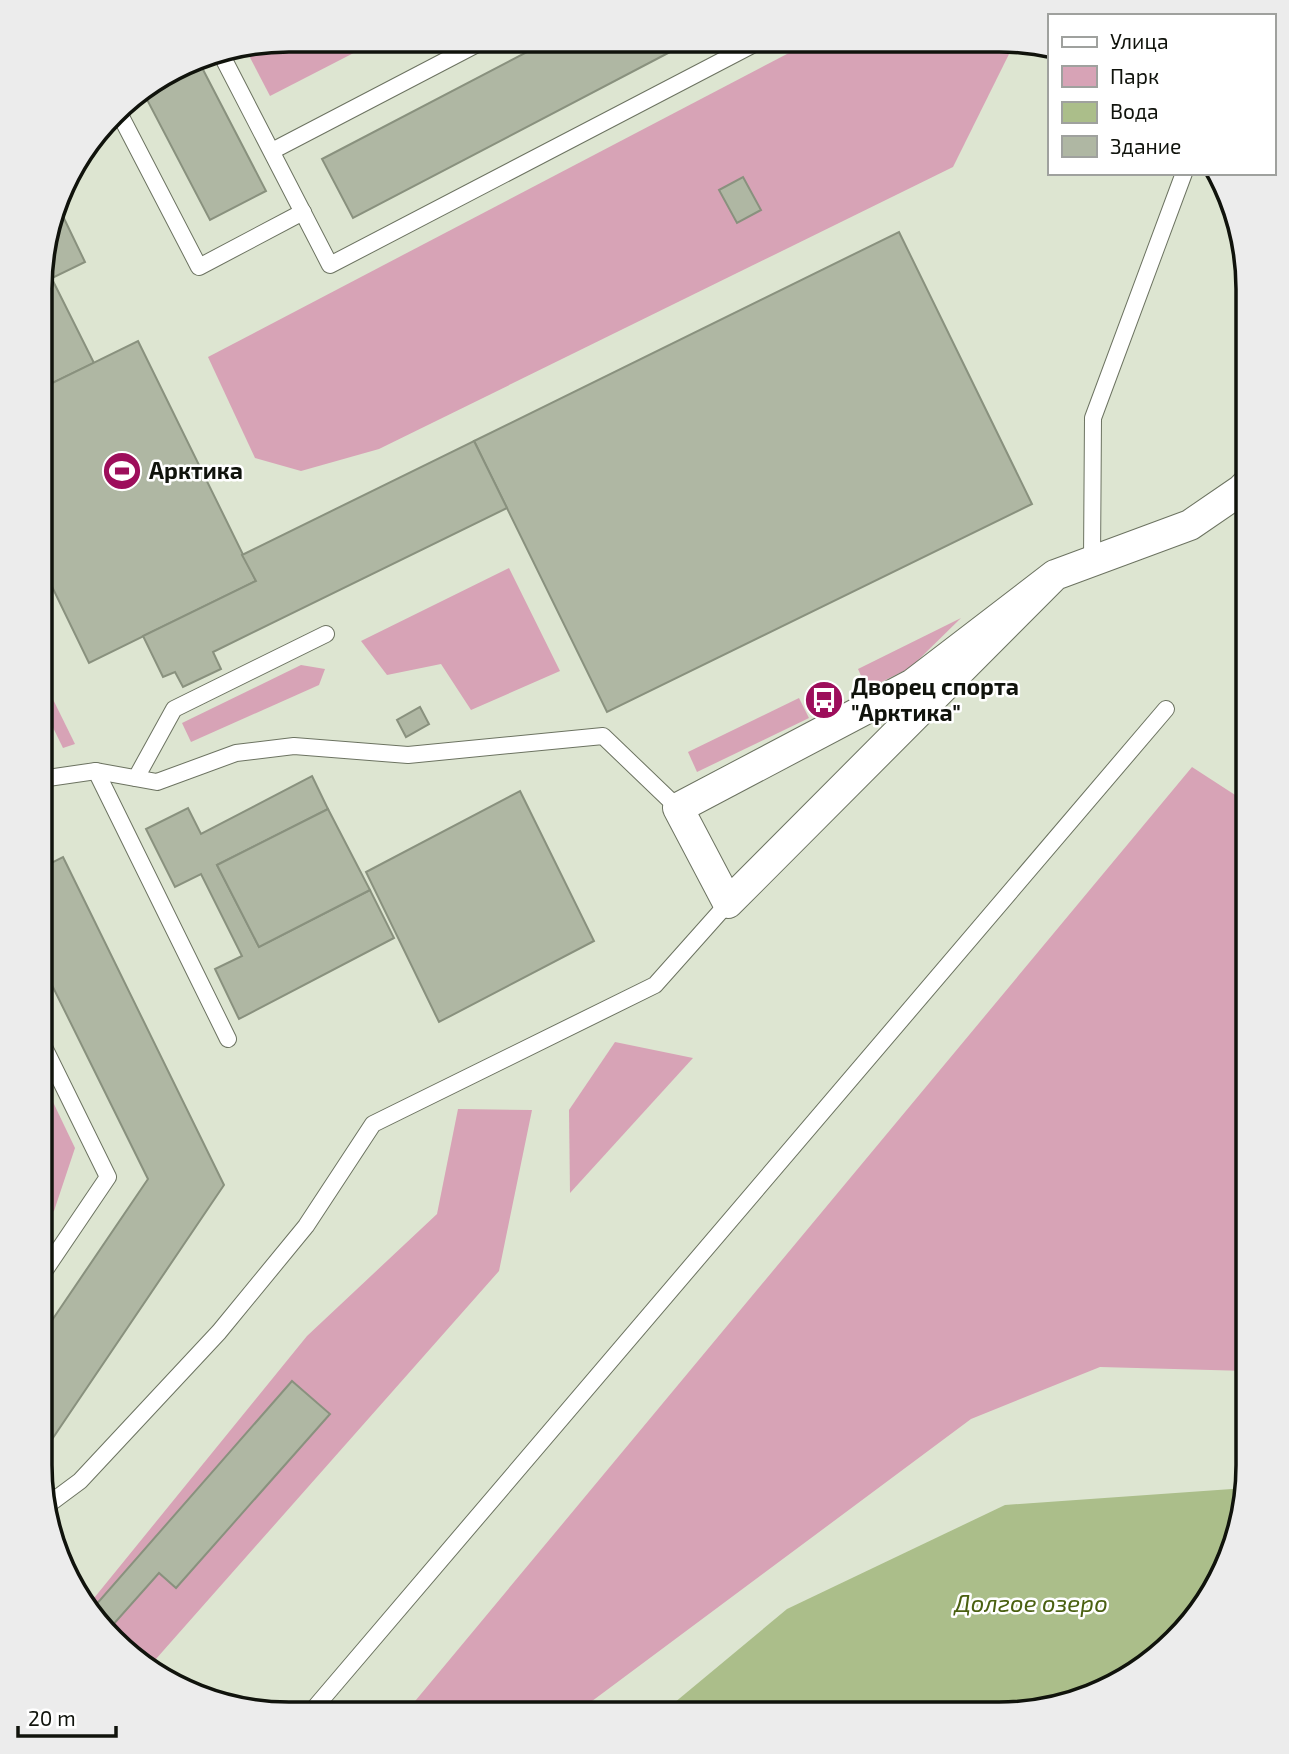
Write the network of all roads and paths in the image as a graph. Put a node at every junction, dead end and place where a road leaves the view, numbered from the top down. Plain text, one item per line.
1 (462, 52) edge
2 (739, 52) edge
3 (225, 62) edge
4 (123, 121) edge
5 (272, 151) junction
6 (1183, 175) edge
7 (303, 212) junction
8 (1236, 493) edge
9 (1092, 561) junction
10 (1055, 575) junction
11 (326, 634) dead end
12 (1166, 709) dead end
13 (96, 771) junction
14 (52, 777) edge
15 (136, 778) junction
16 (678, 808) junction
17 (728, 903) junction
18 (228, 1039) dead end
19 (52, 1063) edge
20 (52, 1260) edge
21 (56, 1500) edge
22 (320, 1702) edge

1 - 5 lane
2 - 7 lane
3 - 5 lane
4 - 7 lane
5 - 7 lane
6 - 9 lane
8 - 9 street
9 - 10 street
10 - 16 street
10 - 17 street
11 - 15 lane
12 - 22 lane
13 - 14 lane
13 - 15 lane
13 - 18 lane
15 - 16 lane
16 - 17 street
17 - 21 lane
19 - 20 lane

